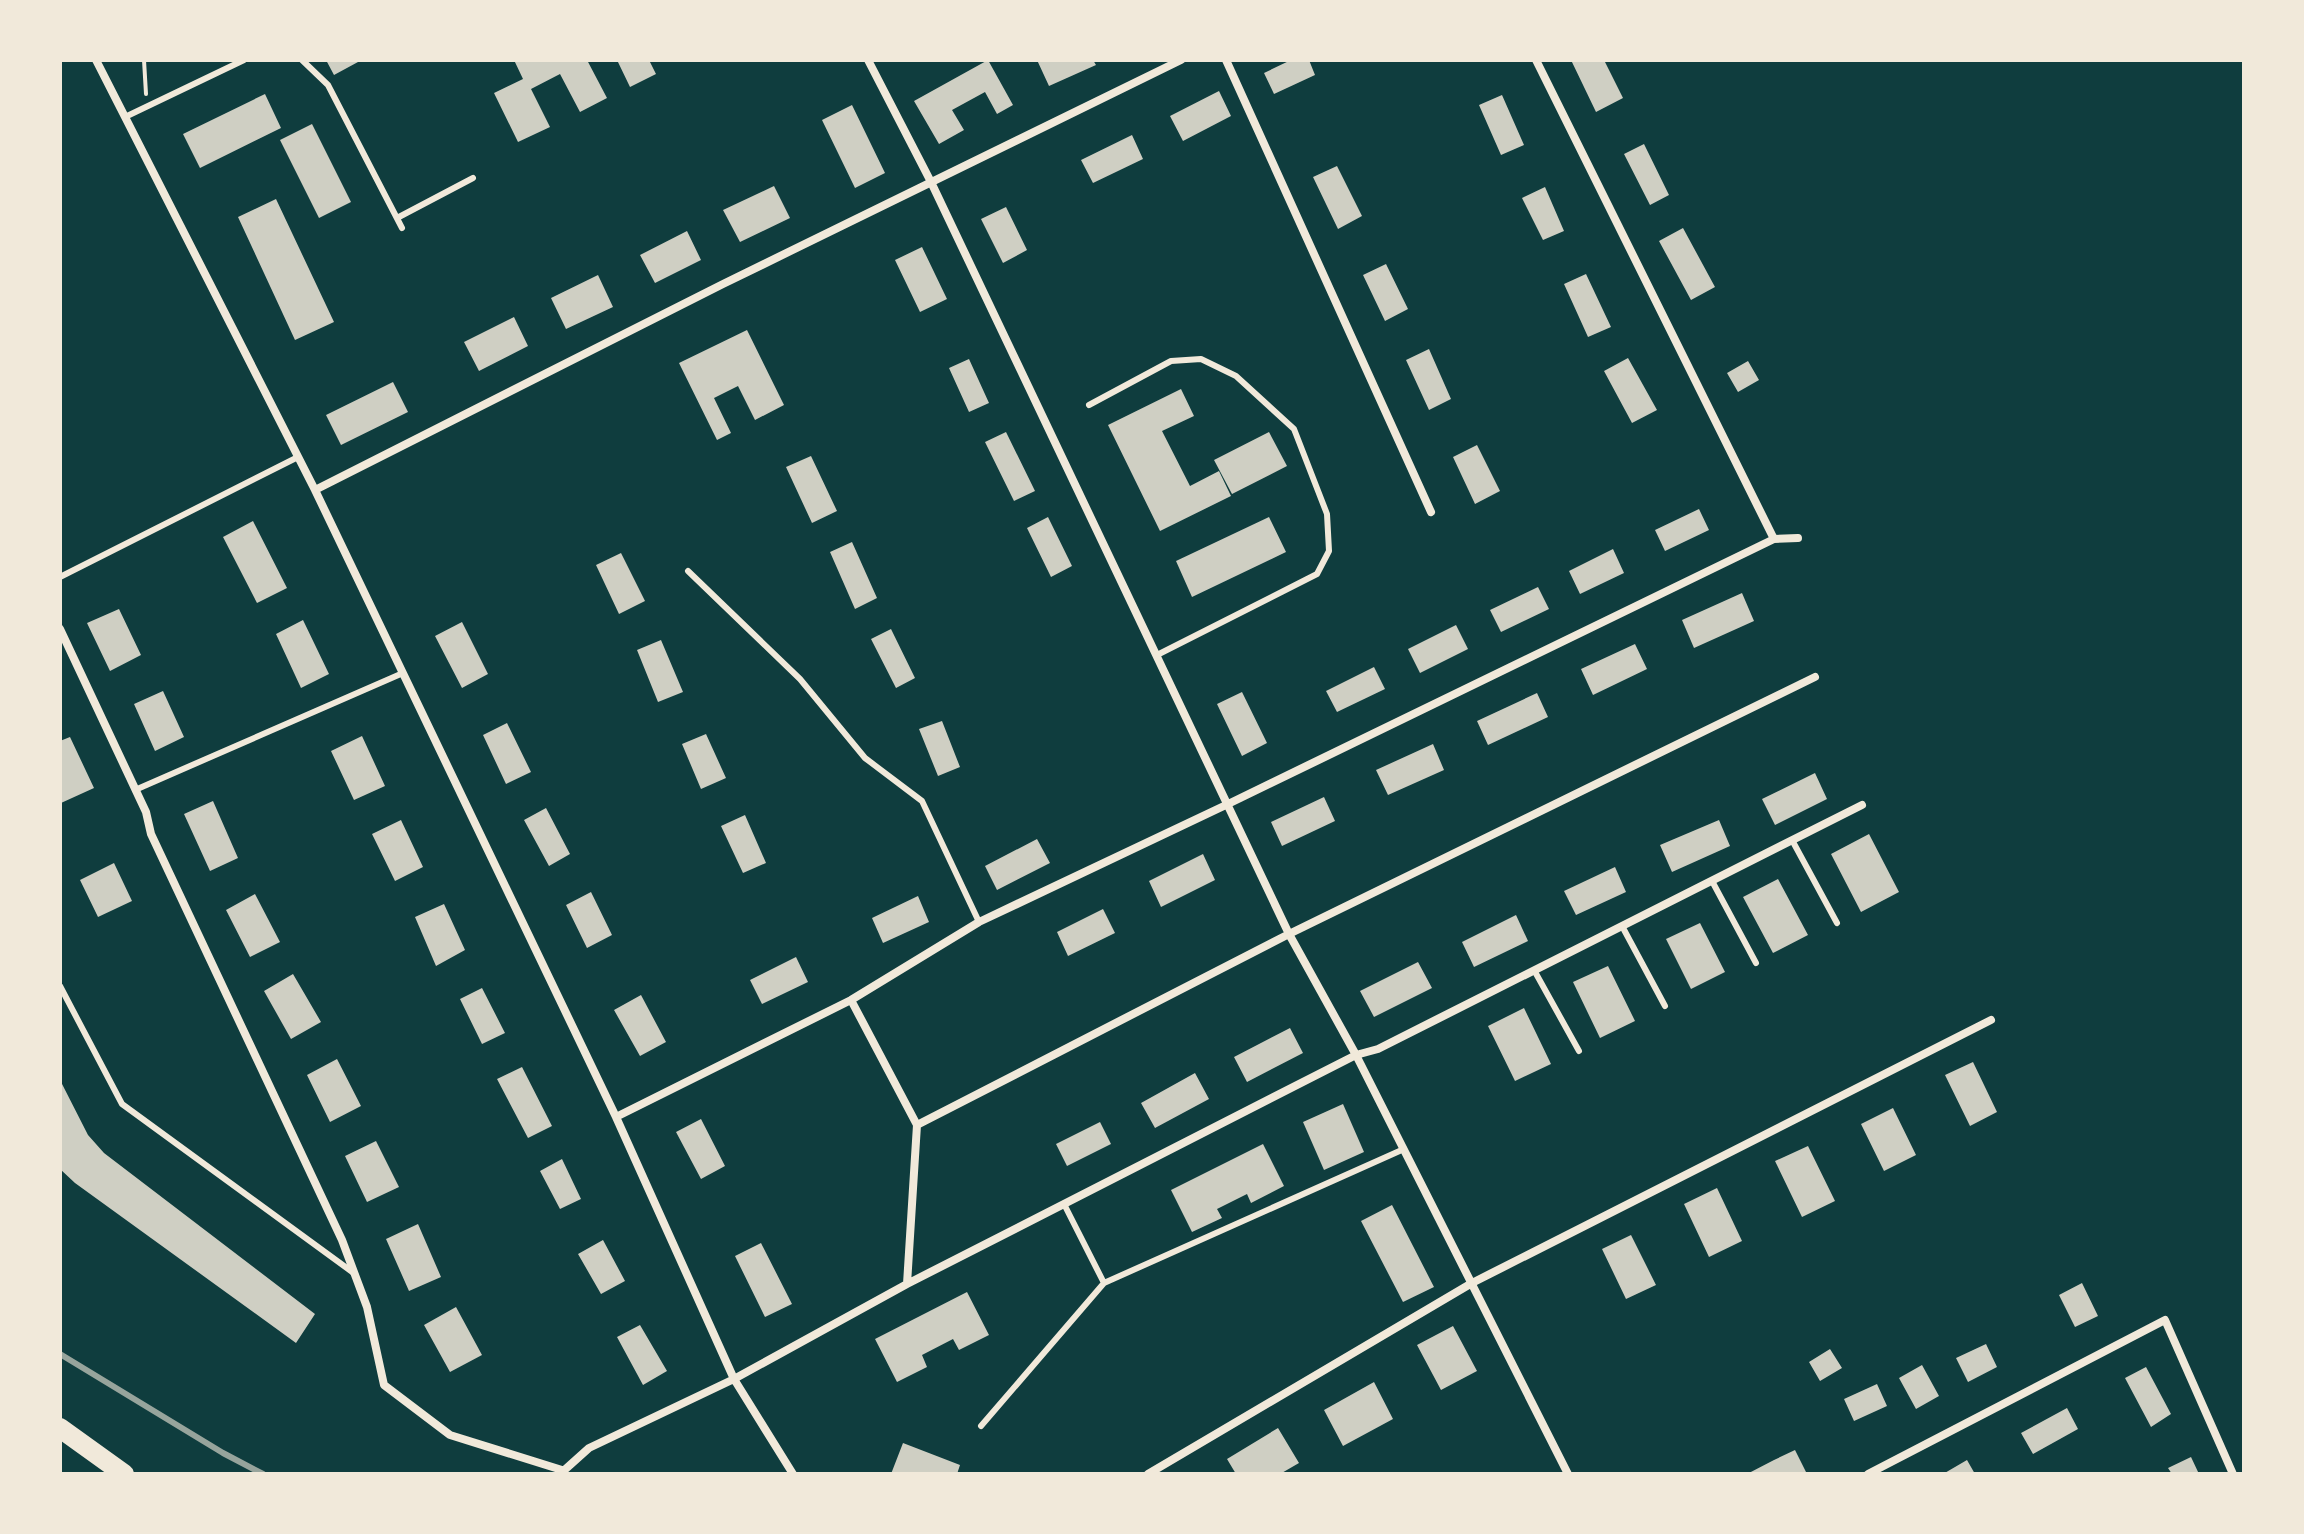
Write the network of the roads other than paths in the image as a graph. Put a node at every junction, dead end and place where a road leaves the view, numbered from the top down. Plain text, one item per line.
1 (96, 60) edge
2 (244, 60) edge
3 (302, 60) edge
4 (868, 60) edge
5 (1181, 60) edge
6 (1226, 60) edge
7 (1536, 60) edge
8 (125, 117) junction
9 (473, 178) dead end
10 (931, 182) junction
11 (397, 218) junction
12 (402, 228) dead end
13 (1089, 405) dead end
14 (298, 457) junction
15 (315, 490) junction
16 (1431, 512) dead end
17 (1798, 538) dead end
18 (1774, 539) junction
19 (688, 571) dead end
20 (60, 577) edge
21 (60, 629) edge
22 (1157, 655) junction
23 (403, 673) junction
24 (1815, 677) dead end
25 (135, 790) junction
26 (1226, 805) junction
27 (1862, 805) dead end
28 (1792, 840) junction
29 (1712, 881) junction
30 (979, 922) junction
31 (1837, 923) dead end
32 (1622, 926) junction
33 (1289, 934) junction
34 (1756, 963) dead end
35 (1534, 970) junction
36 (60, 986) edge
37 (851, 1000) junction
38 (1665, 1006) dead end
39 (1991, 1020) dead end
40 (1579, 1051) dead end
41 (1356, 1055) junction
42 (616, 1117) junction
43 (917, 1125) junction
44 (1404, 1149) junction
45 (1064, 1204) junction
46 (355, 1274) junction
47 (1104, 1283) junction
48 (1472, 1283) junction
49 (907, 1284) junction
50 (734, 1379) junction
51 (981, 1426) dead end
52 (60, 1428) edge
53 (1881, 1471) edge
54 (561, 1472) edge
55 (124, 1474) edge
56 (793, 1474) edge
57 (1148, 1474) edge
58 (1568, 1474) edge
59 (1868, 1474) edge
60 (2233, 1474) edge

1 - 8 street
2 - 8 lane
3 - 11 lane
4 - 10 street
5 - 10 street
6 - 16 street
7 - 18 street
8 - 14 street
9 - 11 lane
10 - 15 street
10 - 22 street
11 - 12 lane
13 - 22 lane
14 - 15 street
14 - 20 lane
15 - 23 street
17 - 18 street
18 - 26 street
19 - 30 lane
21 - 25 street
22 - 26 street
23 - 25 lane
23 - 42 street
24 - 33 street
25 - 46 street
26 - 30 street
26 - 33 street
27 - 28 street
28 - 29 street
28 - 31 lane
29 - 32 street
29 - 34 lane
30 - 37 street
32 - 35 street
32 - 38 lane
33 - 41 street
33 - 43 street
35 - 40 lane
35 - 41 street
36 - 46 lane
37 - 42 street
37 - 43 street
39 - 48 street
41 - 44 street
41 - 45 street
42 - 50 street
43 - 49 street
44 - 47 lane
44 - 48 street
45 - 47 lane
45 - 49 street
46 - 54 street
47 - 51 lane
48 - 57 street
48 - 58 street
49 - 50 street
50 - 54 street
50 - 56 street
52 - 55 main road
53 - 59 street
53 - 60 street

